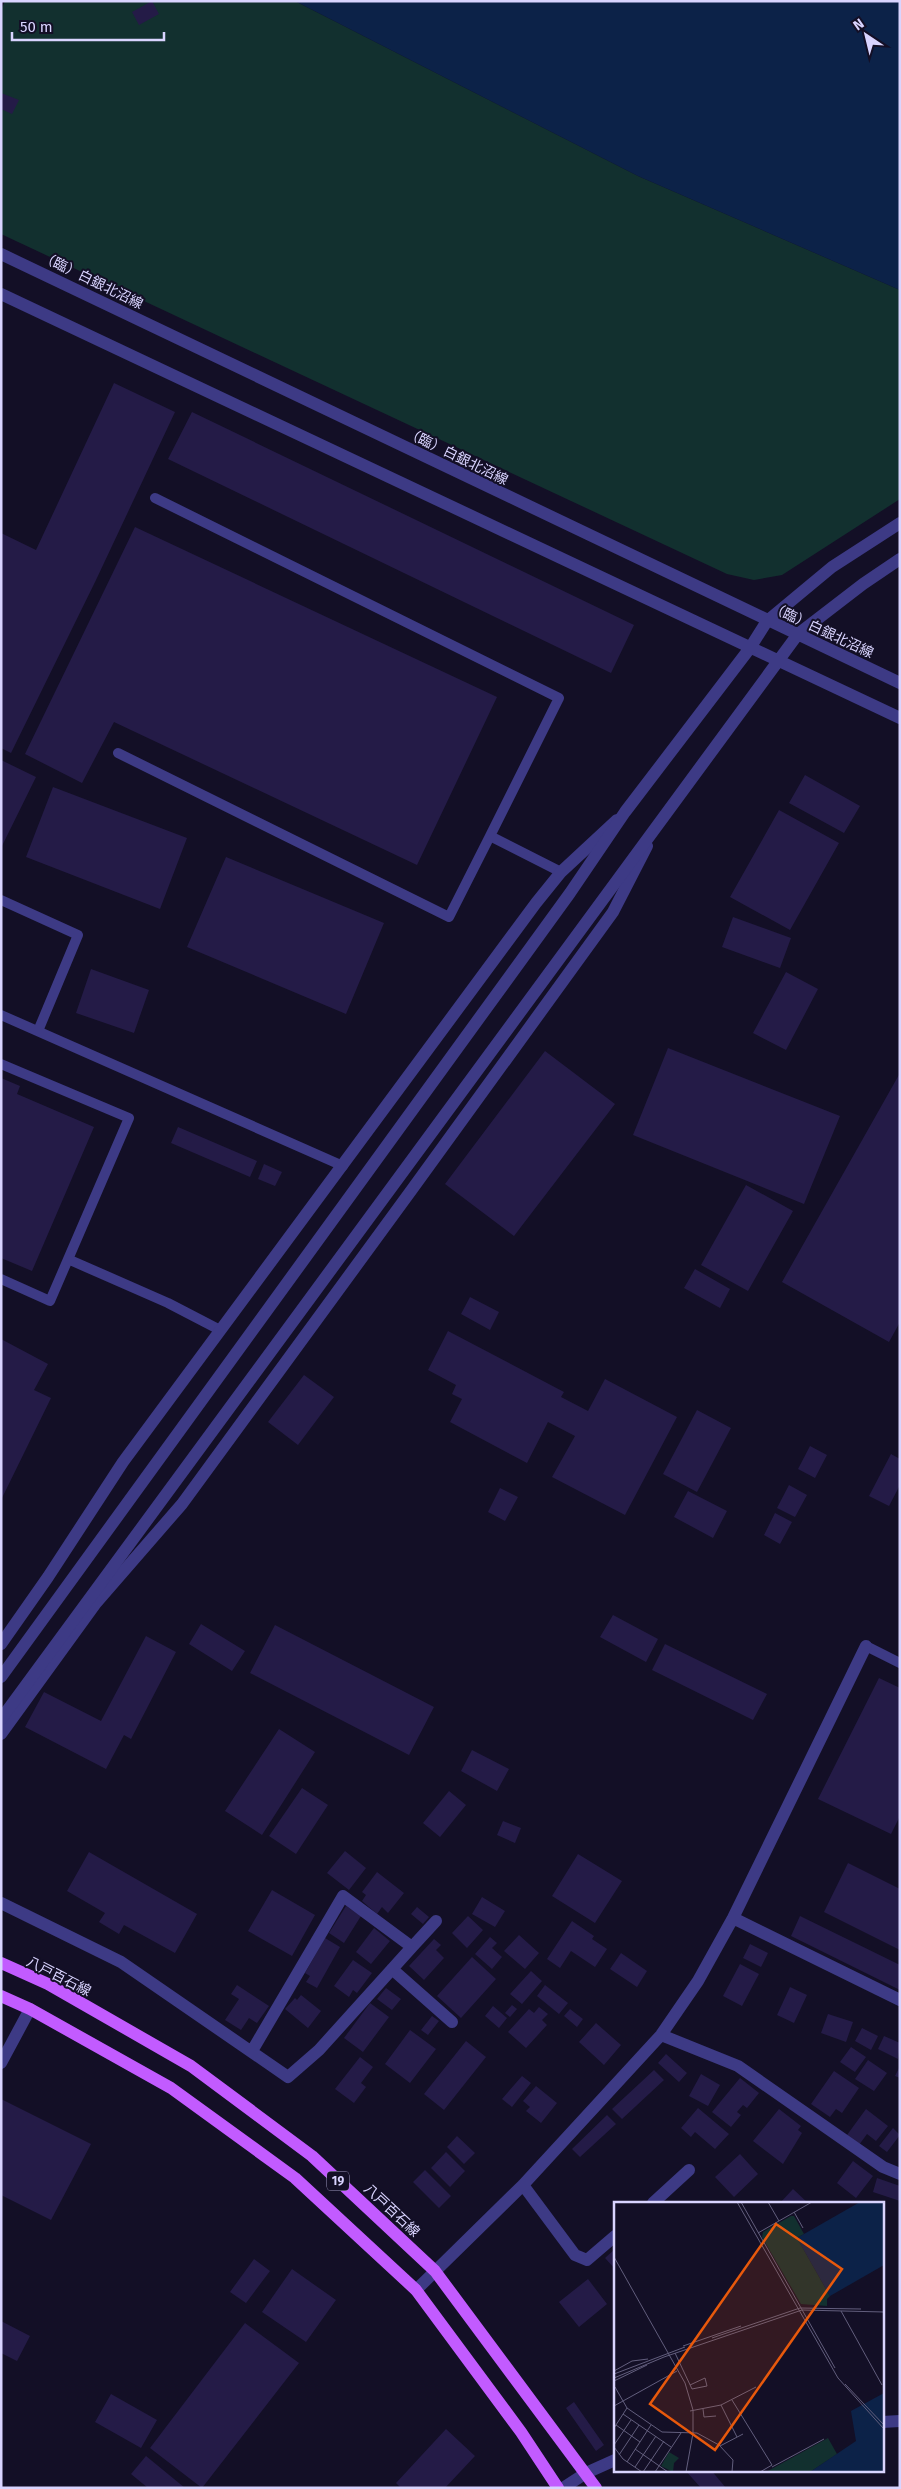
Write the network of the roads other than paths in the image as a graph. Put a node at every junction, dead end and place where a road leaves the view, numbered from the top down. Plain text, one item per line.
1 (1, 254) edge
2 (1, 294) edge
3 (155, 498) dead end
4 (900, 523) edge
5 (900, 559) edge
6 (766, 621) junction
7 (798, 634) junction
8 (750, 648) junction
9 (780, 662) junction
10 (900, 683) edge
11 (900, 718) edge
12 (118, 753) dead end
13 (625, 812) junction
14 (654, 831) junction
15 (490, 836) junction
16 (561, 872) junction
17 (1, 900) edge
18 (1, 1015) edge
19 (38, 1031) junction
20 (1, 1064) edge
21 (343, 1166) junction
22 (70, 1260) junction
23 (1, 1279) edge
24 (220, 1330) junction
25 (1, 1644) edge
26 (866, 1646) joint
27 (900, 1663) edge
28 (1, 1677) edge
29 (1, 1719) edge
30 (1, 1734) edge
31 (1, 1903) edge
32 (733, 1918) junction
33 (436, 1921) dead end
34 (412, 1947) junction
35 (1, 1963) edge
36 (392, 1969) junction
37 (1, 1996) edge
38 (900, 2000) edge
39 (30, 2009) junction
40 (452, 2022) dead end
41 (661, 2035) junction
42 (252, 2051) junction
43 (1, 2063) edge
44 (690, 2170) dead end
45 (900, 2174) edge
46 (523, 2186) junction
47 (653, 2202) edge
48 (614, 2237) edge
49 (435, 2271) junction
50 (416, 2290) junction
51 (900, 2421) edge
52 (884, 2422) edge
53 (614, 2460) edge
54 (586, 2473) junction
55 (558, 2488) edge
56 (563, 2488) edge
57 (596, 2488) edge

1 - 6 street, （臨）白銀北沼線
2 - 8 street
3 - 15 lane
4 - 6 street
5 - 7 street
6 - 7 street, （臨）白銀北沼線
6 - 8 street
7 - 9 street
7 - 10 street, （臨）白銀北沼線
8 - 9 street
8 - 13 street
9 - 11 street
9 - 14 street
12 - 15 lane
13 - 16 street
13 - 28 street
14 - 29 street
14 - 30 street
15 - 16 lane
16 - 21 street
17 - 19 lane
18 - 19 lane
19 - 21 lane
20 - 22 lane
21 - 24 street
22 - 23 lane
22 - 24 lane
24 - 25 street
26 - 27 lane
26 - 32 street
31 - 42 street
32 - 38 street
32 - 41 street
33 - 34 street
34 - 36 street
34 - 42 street
35 - 49 main road, 八戸百石線 / 19
36 - 40 street
36 - 42 street
37 - 39 main road, 19
39 - 43 street
39 - 50 main road, 19
41 - 45 street
41 - 46 street
44 - 47 street
46 - 48 street
46 - 49 street
49 - 50 street
49 - 54 main road, 八戸百石線 / 19
50 - 55 main road, 19
51 - 52 street
53 - 54 street
54 - 56 street
54 - 57 main road, 八戸百石線 / 19

